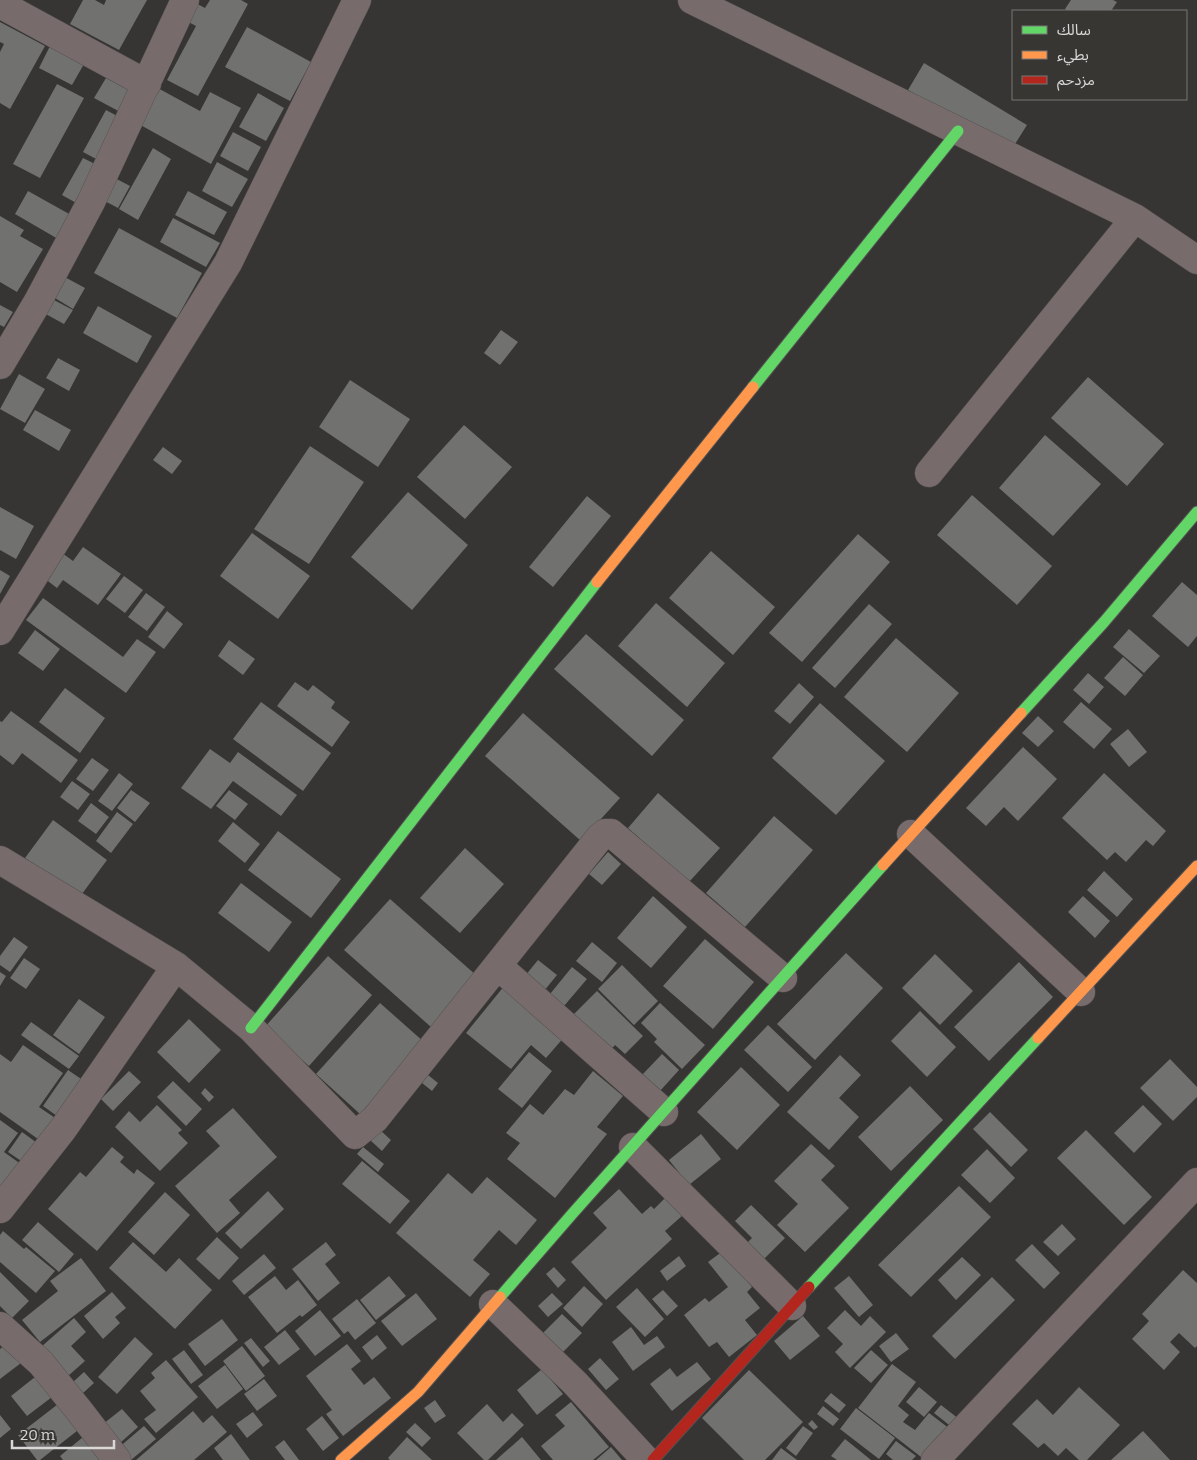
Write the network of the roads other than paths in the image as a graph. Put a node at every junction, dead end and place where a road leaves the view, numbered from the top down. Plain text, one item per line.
1 (185, 0) edge
2 (357, 0) edge
3 (692, 0) edge
4 (0, 4) edge
5 (147, 84) junction
6 (958, 131) junction
7 (1135, 218) junction
8 (1197, 260) edge
9 (0, 365) edge
10 (929, 473) dead end
11 (1197, 512) edge
12 (0, 631) edge
13 (911, 834) junction
14 (0, 860) edge
15 (1197, 866) edge
16 (176, 966) junction
17 (498, 966) junction
18 (783, 978) junction
19 (1081, 992) junction
20 (251, 1028) junction
21 (664, 1112) junction
22 (633, 1147) junction
23 (1197, 1182) edge
24 (0, 1209) edge
25 (494, 1304) junction
26 (792, 1306) junction
27 (0, 1326) edge
28 (116, 1460) edge
29 (341, 1460) edge
30 (646, 1460) edge
31 (654, 1460) edge
32 (935, 1460) edge

1 - 5 street
2 - 12 street
3 - 6 street
4 - 5 street
5 - 9 street
6 - 7 street
6 - 20 street
7 - 8 street
7 - 10 street
11 - 13 street
13 - 18 street
13 - 19 street
14 - 16 street
15 - 19 street
16 - 20 street
16 - 24 street
17 - 18 street
17 - 20 street
17 - 21 street
18 - 21 street
19 - 26 street
21 - 22 street
22 - 25 street
22 - 26 street
23 - 32 street
25 - 29 street
25 - 30 street
26 - 31 street
27 - 28 street

